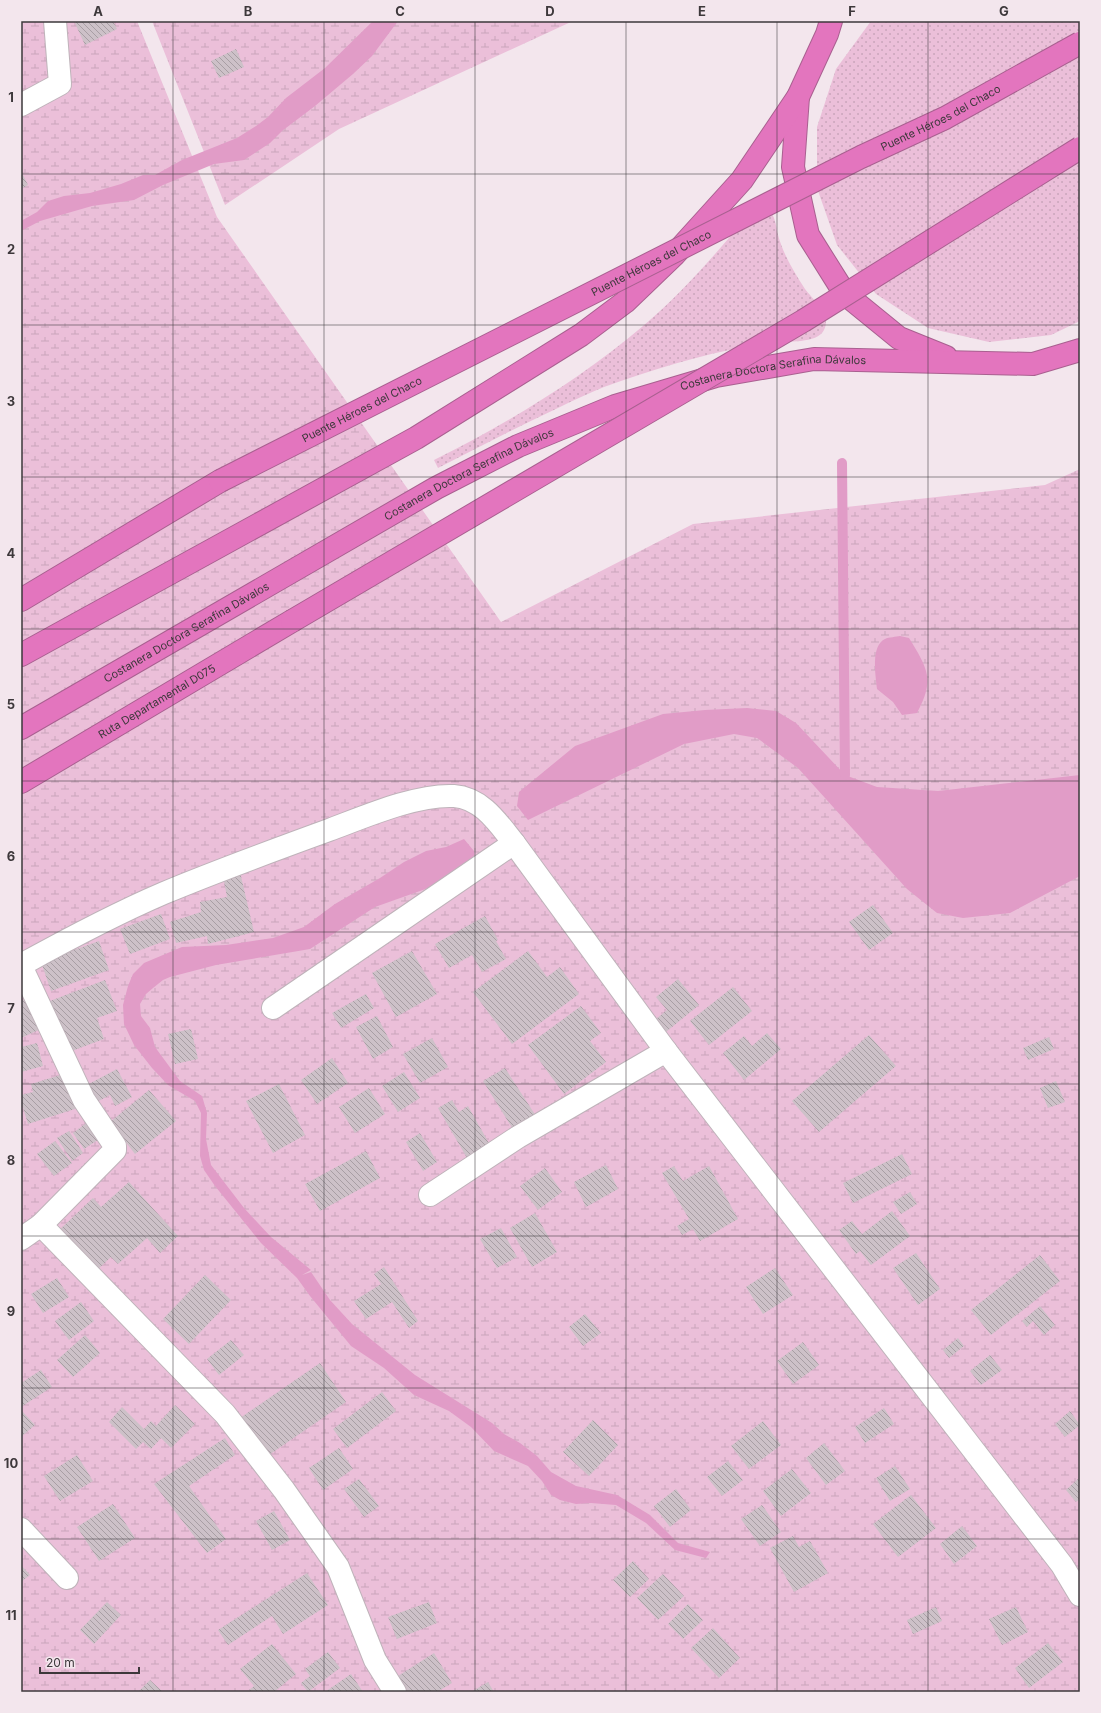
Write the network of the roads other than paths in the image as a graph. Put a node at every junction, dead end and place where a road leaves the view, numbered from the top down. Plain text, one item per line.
1 (54, 21) edge
2 (833, 25) edge
3 (1080, 43) edge
4 (798, 97) junction
5 (21, 105) edge
6 (1080, 148) edge
7 (1080, 350) edge
8 (962, 363) junction
9 (21, 600) edge
10 (21, 655) edge
11 (21, 728) edge
12 (21, 782) edge
13 (514, 843) junction
14 (21, 966) edge
15 (273, 1008) dead end
16 (666, 1050) junction
17 (430, 1195) dead end
18 (41, 1225) junction
19 (21, 1239) edge
20 (21, 1528) edge
21 (68, 1578) dead end
22 (1080, 1595) edge
23 (395, 1692) edge

1 - 5 street
2 - 4 highway, Costanera Doctora Serafina Dávalos
3 - 9 highway, Puente Héroes del Chaco, bridge
4 - 8 highway, Costanera Doctora Serafina Dávalos
4 - 10 highway, Costanera Doctora Serafina Dávalos
6 - 12 highway, Ruta Departamental D075, bridge
7 - 8 highway, Costanera Doctora Serafina Dávalos
8 - 11 highway, Costanera Doctora Serafina Dávalos
13 - 14 street
13 - 15 street
13 - 16 street
14 - 18 street
16 - 17 street
16 - 22 street
18 - 19 street
18 - 23 street
20 - 21 street

